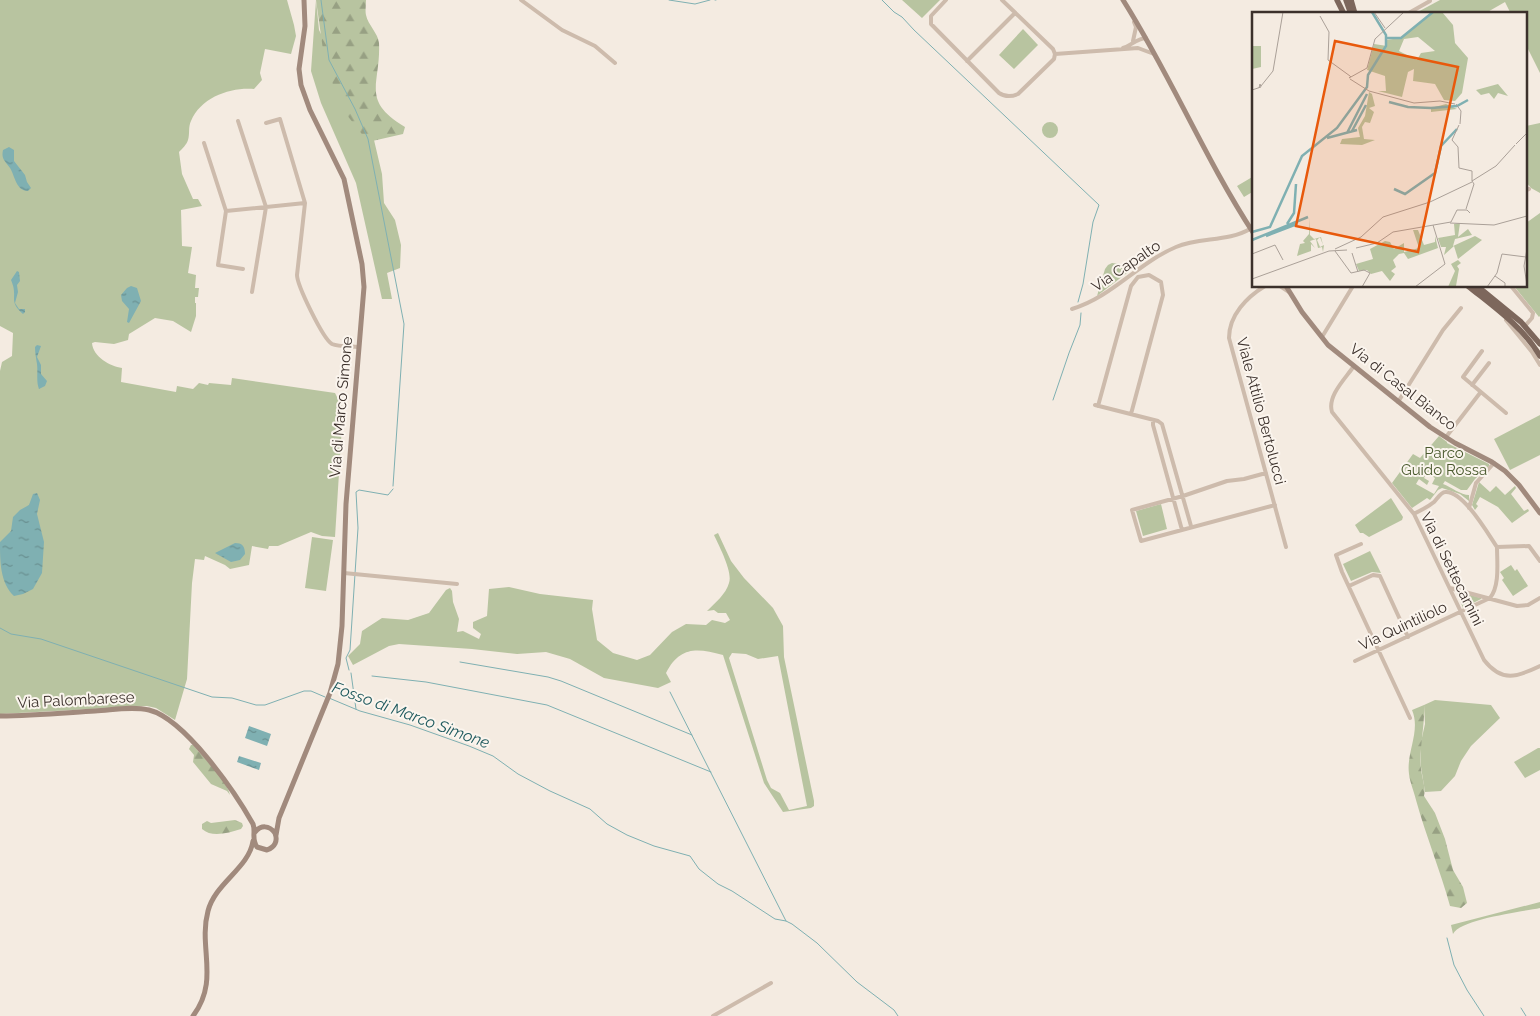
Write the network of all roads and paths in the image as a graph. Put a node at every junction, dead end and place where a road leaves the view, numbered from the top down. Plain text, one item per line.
1 (304, 0) edge
2 (521, 0) edge
3 (946, 0) edge
4 (1002, 0) edge
5 (1123, 0) edge
6 (1338, 0) edge
7 (1346, 0) edge
8 (1430, 1) edge
9 (1343, 12) edge
10 (1352, 12) edge
11 (1411, 12) edge
12 (1015, 13) junction
13 (1132, 15) junction
14 (1146, 38) junction
15 (1133, 42) junction
16 (1138, 48) junction
17 (1118, 50) junction
18 (1055, 54) junction
19 (1156, 54) junction
20 (967, 61) junction
21 (615, 63) dead end
22 (238, 121) dead end
23 (266, 123) dead end
24 (204, 143) dead end
25 (305, 203) junction
26 (266, 207) junction
27 (226, 211) junction
28 (1252, 232) edge
29 (243, 269) dead end
30 (1261, 288) edge
31 (1282, 288) edge
32 (1287, 288) edge
33 (1352, 288) edge
34 (1470, 288) edge
35 (1479, 288) edge
36 (1513, 288) edge
37 (252, 292) dead end
38 (1290, 294) junction
39 (1461, 308) dead end
40 (1072, 309) dead end
41 (1498, 311) junction
42 (1525, 326) junction
43 (1322, 338) junction
44 (1540, 344) edge
45 (359, 347) junction
46 (1482, 352) dead end
47 (1540, 356) edge
48 (1488, 363) dead end
49 (1540, 365) edge
50 (1354, 366) junction
51 (1472, 385) junction
52 (1480, 393) junction
53 (1398, 402) junction
54 (1506, 413) dead end
55 (1131, 414) junction
56 (1153, 420) junction
57 (1446, 437) junction
58 (1170, 448) junction
59 (1160, 451) junction
60 (1172, 455) junction
61 (1162, 456) junction
62 (1494, 463) junction
63 (1266, 473) junction
64 (1183, 496) junction
65 (1173, 499) junction
66 (1275, 505) junction
67 (1470, 508) junction
68 (1540, 513) edge
69 (1414, 514) junction
70 (1191, 526) junction
71 (1182, 530) junction
72 (1361, 544) dead end
73 (1286, 547) dead end
74 (1497, 547) junction
75 (1540, 561) edge
76 (344, 573) junction
77 (456, 584) dead end
78 (1349, 586) junction
79 (1450, 588) junction
80 (1490, 598) junction
81 (1540, 598) edge
82 (1461, 612) junction
83 (1408, 637) junction
84 (1379, 650) junction
85 (1354, 662) dead end
86 (1540, 666) edge
87 (0, 716) edge
88 (1410, 718) dead end
89 (279, 818) junction
90 (252, 821) junction
91 (261, 827) junction
92 (269, 827) junction
93 (255, 832) junction
94 (276, 835) junction
95 (254, 840) junction
96 (263, 850) junction
97 (244, 861) junction
98 (772, 983) dead end
99 (193, 1016) edge
100 (713, 1016) edge

1 - 45 street, Via di Marco Simone
2 - 21 street
3 - 20 street
4 - 12 street
5 - 13 street
6 - 9 main road
7 - 10 main road
8 - 11 street
12 - 18 street
12 - 20 street
13 - 14 street
13 - 15 street
14 - 15 street
14 - 16 street
14 - 19 street
15 - 17 street
16 - 17 street
16 - 19 street
17 - 18 street
18 - 20 street
19 - 28 street
22 - 26 street
23 - 25 street
24 - 27 street
25 - 26 street
25 - 45 street
26 - 27 street
26 - 37 street
27 - 29 street
28 - 40 street, Via Capalto
30 - 63 street, Viale Attilio Bertolucci
31 - 38 street
32 - 38 street, Via di Casal Bianco
33 - 43 street
34 - 41 main road
35 - 42 main road
36 - 42 street
38 - 43 street, Via di Casal Bianco
39 - 53 street
41 - 47 main road
41 - 49 street
42 - 44 main road
43 - 50 street, Via di Casal Bianco
45 - 76 street, Via di Marco Simone
46 - 51 street
48 - 51 street
50 - 53 street, Via di Casal Bianco
50 - 69 street, Via di Settecamini
51 - 52 street
52 - 54 street
52 - 57 street
53 - 57 street, Via di Casal Bianco
55 - 55 street
55 - 56 street
56 - 58 street
56 - 59 street
57 - 62 street, Via di Casal Bianco
58 - 59 street
58 - 60 street
59 - 61 street
60 - 61 street
60 - 64 street
61 - 65 street
62 - 67 street
62 - 68 street, Via di Casal Bianco
63 - 64 street
63 - 66 street, Viale Attilio Bertolucci
64 - 65 street
64 - 70 street
65 - 71 street
65 - 71 street
66 - 70 street
66 - 73 street, Viale Attilio Bertolucci
67 - 69 street
67 - 74 street
69 - 79 street, Via di Settecamini
70 - 71 street
72 - 78 street
74 - 75 street
74 - 80 street
76 - 77 street
76 - 89 street, Via di Marco Simone
78 - 83 street
78 - 84 street
79 - 80 street
79 - 82 street, Via di Settecamini
80 - 81 street
80 - 82 street, Via Quintiliolo
82 - 83 street, Via Quintiliolo
82 - 86 street, Via di Settecamini
83 - 84 street, Via Quintiliolo
84 - 85 street, Via Quintiliolo
84 - 88 street
87 - 90 street, Via Palombarese
89 - 92 street, Via di Marco Simone
89 - 94 street, Via di Marco Simone
90 - 91 street, Via Palombarese
90 - 93 street, Via Palombarese
91 - 92 street
91 - 93 street
92 - 94 street
93 - 95 street
94 - 96 street
95 - 96 street
95 - 97 street
96 - 97 street
97 - 99 street
98 - 100 street

